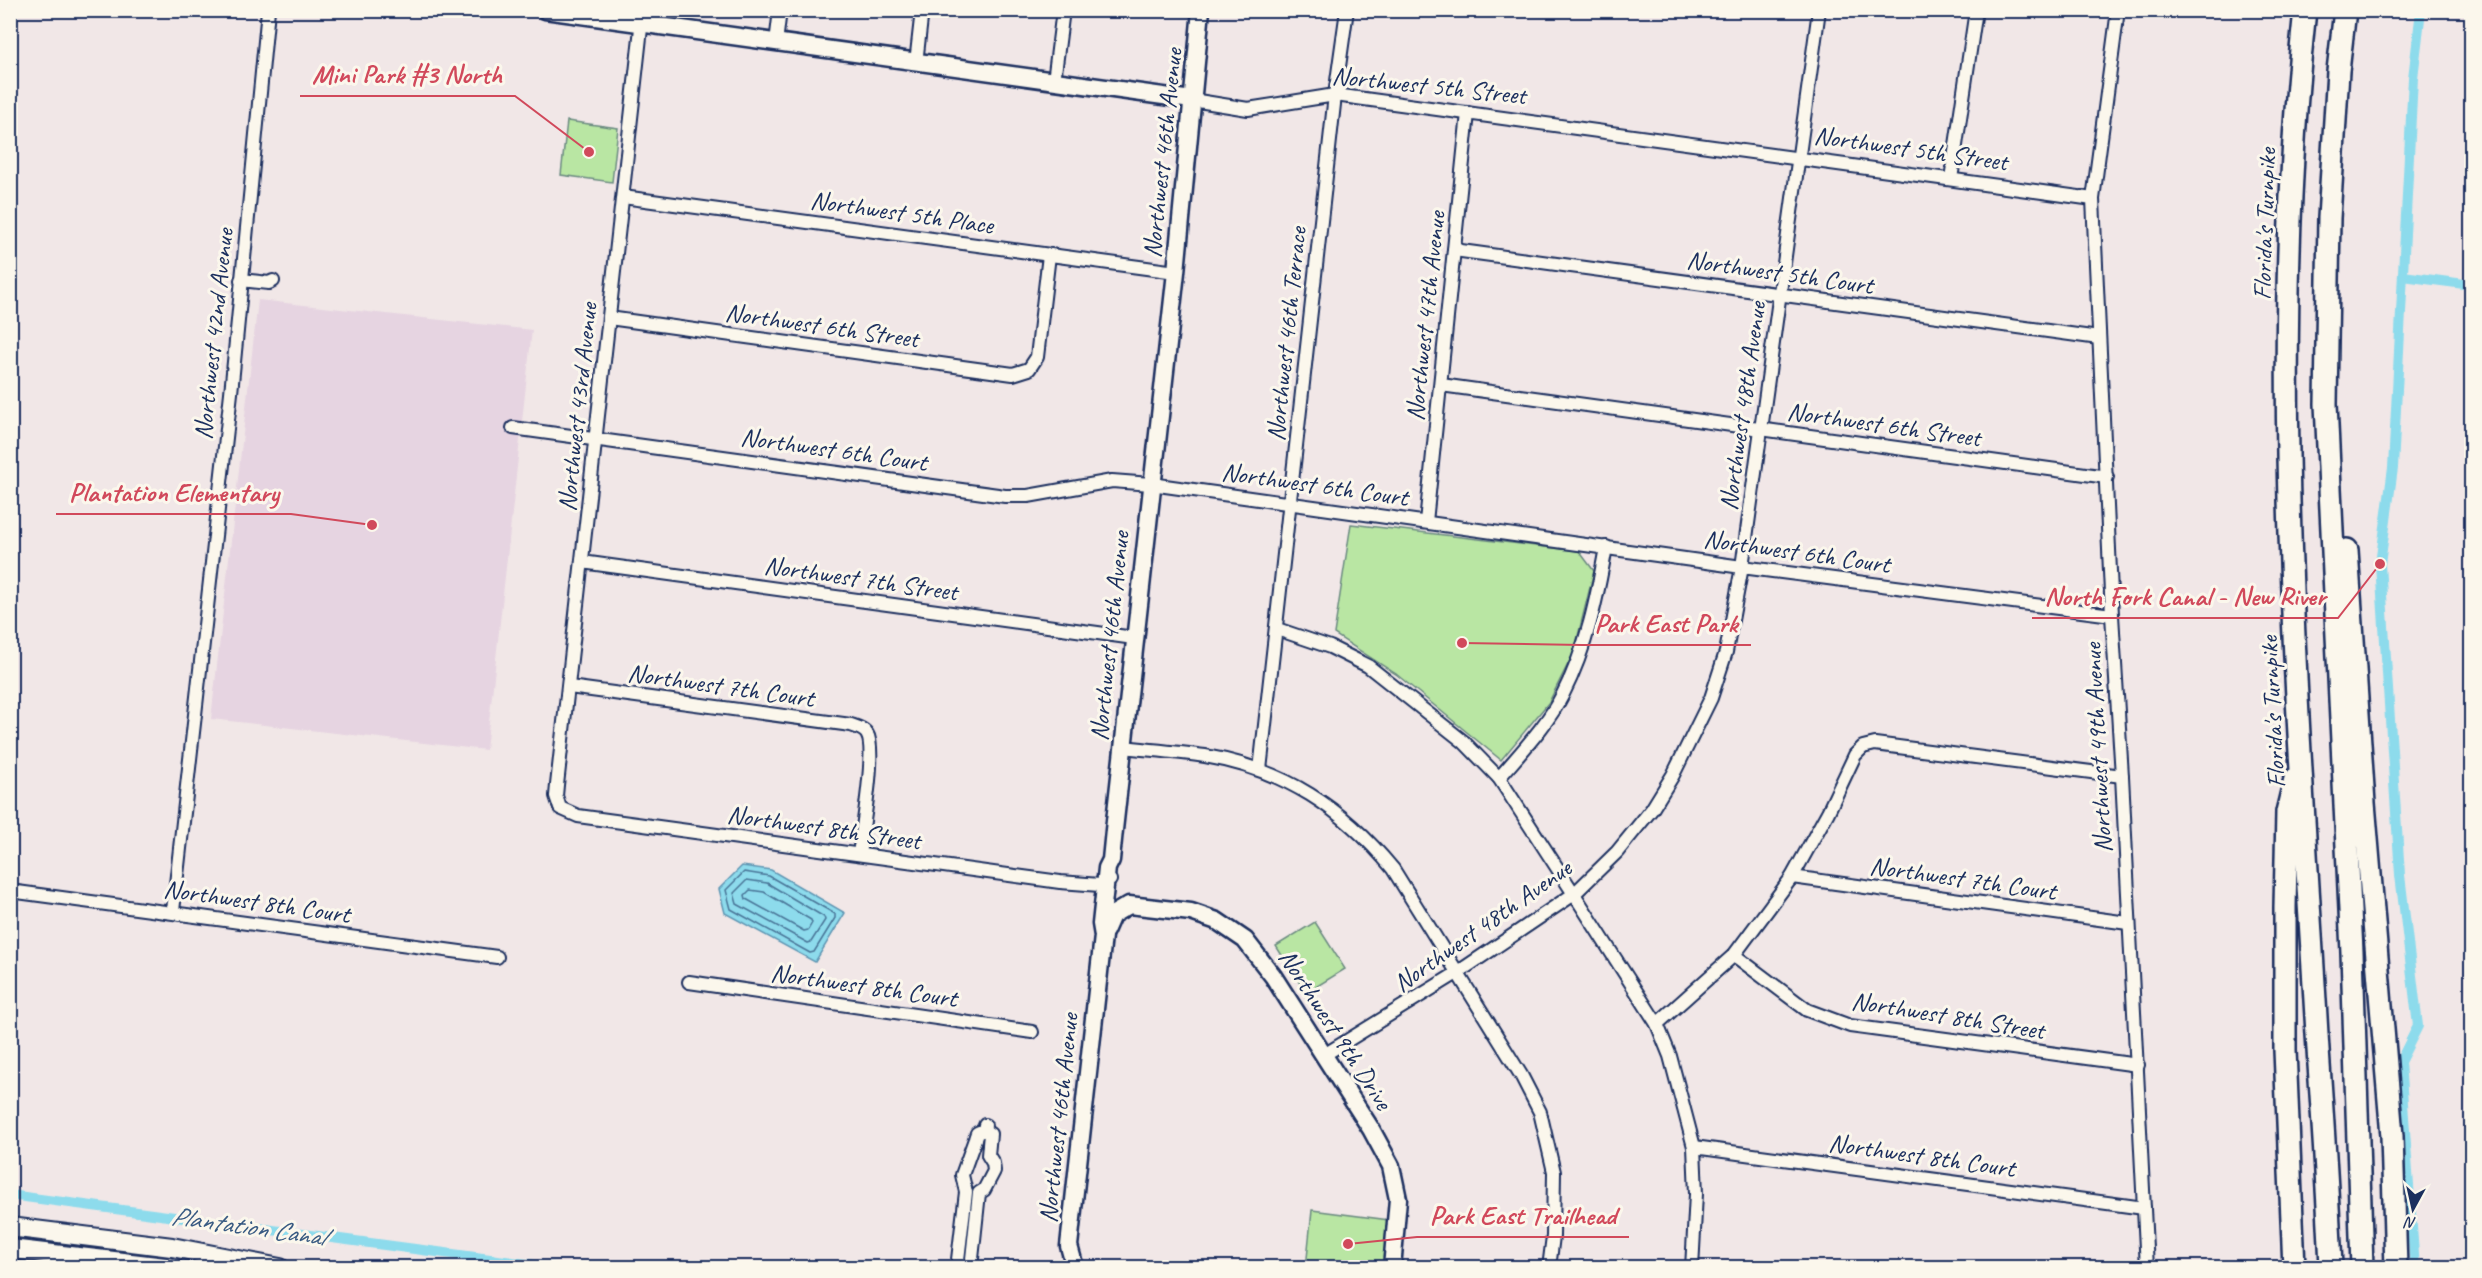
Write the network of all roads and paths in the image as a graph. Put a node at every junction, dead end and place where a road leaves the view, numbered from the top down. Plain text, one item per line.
1 (268, 10) edge
2 (545, 10) edge
3 (780, 10) edge
4 (922, 10) edge
5 (1063, 10) edge
6 (1201, 10) edge
7 (1347, 10) edge
8 (1819, 10) edge
9 (1976, 10) edge
10 (2118, 10) edge
11 (2305, 10) edge
12 (2345, 10) edge
13 (642, 17) edge
14 (776, 43) junction
15 (916, 63) junction
16 (1054, 81) junction
17 (1335, 95) junction
18 (1192, 100) junction
19 (1468, 113) junction
20 (1798, 158) junction
21 (1951, 179) junction
22 (623, 197) junction
23 (2093, 199) junction
24 (1454, 250) junction
25 (1049, 255) junction
26 (1176, 272) junction
27 (241, 280) junction
28 (273, 281) dead end
29 (1780, 295) junction
30 (609, 318) junction
31 (2099, 338) junction
32 (1441, 385) junction
33 (513, 428) dead end
34 (1761, 429) junction
35 (596, 439) junction
36 (2107, 477) junction
37 (1151, 484) junction
38 (2330, 493) junction
39 (1291, 504) junction
40 (1426, 522) junction
41 (1606, 548) junction
42 (582, 562) junction
43 (1742, 567) junction
44 (2112, 615) junction
45 (1277, 629) junction
46 (1134, 638) junction
47 (568, 687) junction
48 (1123, 747) junction
49 (2301, 758) junction
50 (1260, 770) junction
51 (2122, 776) junction
52 (1499, 778) junction
53 (560, 808) joint
54 (859, 854) junction
55 (1792, 877) junction
56 (1110, 880) junction
57 (1084, 884) junction
58 (10, 891) edge
59 (1574, 894) junction
60 (1129, 905) junction
61 (1104, 906) junction
62 (173, 911) junction
63 (2128, 923) junction
64 (1103, 936) junction
65 (1734, 955) junction
66 (497, 957) dead end
67 (1458, 973) junction
68 (689, 982) dead end
69 (1657, 1024) junction
70 (1032, 1032) dead end
71 (1324, 1055) junction
72 (2138, 1065) junction
73 (1694, 1148) junction
74 (970, 1152) junction
75 (988, 1155) junction
76 (2144, 1208) junction
77 (10, 1227) edge
78 (10, 1249) edge
79 (1076, 1266) edge
80 (174, 1268) edge
81 (280, 1268) edge
82 (957, 1268) edge
83 (971, 1268) edge
84 (1392, 1268) edge
85 (1549, 1268) edge
86 (1692, 1268) edge
87 (2147, 1268) edge
88 (2294, 1268) edge
89 (2331, 1268) edge
90 (2362, 1268) edge
91 (2396, 1268) edge

1 - 27 street, Northwest 42nd Avenue
2 - 13 street, Northwest 5th Street
3 - 14 street
4 - 15 street
5 - 16 street
6 - 18 street, Northwest 46th Avenue
7 - 17 street, Northwest 46th Terrace
8 - 20 street, Northwest 48th Avenue
9 - 21 street
10 - 23 street, Northwest 49th Avenue
11 - 49 highway, Florida's Turnpike
12 - 38 highway
13 - 14 street, Northwest 5th Street
13 - 22 street, Northwest 43rd Avenue
14 - 15 street, Northwest 5th Street
15 - 16 street, Northwest 5th Street
16 - 18 street, Northwest 5th Street
17 - 18 street, Northwest 5th Street
17 - 19 street, Northwest 5th Street
17 - 39 street, Northwest 46th Terrace
18 - 26 street, Northwest 46th Avenue
19 - 20 street, Northwest 5th Street
19 - 24 street, Northwest 47th Avenue
20 - 21 street, Northwest 5th Street
20 - 29 street, Northwest 48th Avenue
21 - 23 street, Northwest 5th Street
22 - 25 street, Northwest 5th Place
22 - 30 street, Northwest 43rd Avenue
23 - 31 street, Northwest 49th Avenue
24 - 29 street, Northwest 5th Court
24 - 32 street, Northwest 47th Avenue
25 - 26 street, Northwest 5th Place
25 - 30 street, Northwest 6th Street
26 - 37 street, Northwest 46th Avenue
27 - 28 street
27 - 62 street, Northwest 42nd Avenue
29 - 31 street, Northwest 5th Court
29 - 34 street, Northwest 48th Avenue
30 - 35 street, Northwest 43rd Avenue
31 - 36 street, Northwest 49th Avenue
32 - 34 street, Northwest 6th Street
32 - 40 street, Northwest 47th Avenue
33 - 35 street, Northwest 6th Court
34 - 36 street, Northwest 6th Street
34 - 43 street, Northwest 48th Avenue
35 - 37 street, Northwest 6th Court
35 - 42 street, Northwest 43rd Avenue
36 - 44 street, Northwest 49th Avenue
37 - 39 street, Northwest 6th Court
37 - 46 street, Northwest 46th Avenue
38 - 90 highway
38 - 91 highway
39 - 40 street, Northwest 6th Court
39 - 45 street, Northwest 46th Terrace
40 - 41 street, Northwest 6th Court
41 - 43 street, Northwest 6th Court
41 - 52 street
42 - 46 street, Northwest 7th Street
42 - 47 street, Northwest 43rd Avenue
43 - 44 street, Northwest 6th Court
43 - 59 street, Northwest 48th Avenue
44 - 51 street, Northwest 49th Avenue
45 - 50 street, Northwest 46th Terrace
45 - 52 street
46 - 48 street, Northwest 46th Avenue
47 - 53 street, Northwest 43rd Avenue
47 - 54 street, Northwest 7th Court
48 - 50 street
48 - 56 street, Northwest 46th Avenue
49 - 88 highway
49 - 89 highway, Florida's Turnpike
50 - 67 street
51 - 55 street
51 - 63 street, Northwest 49th Avenue
52 - 59 street
53 - 54 street, Northwest 8th Street
54 - 57 street, Northwest 8th Street
55 - 63 street, Northwest 7th Court
55 - 65 street
56 - 57 street, Northwest 8th Street
56 - 60 street
56 - 61 street, Northwest 46th Avenue
57 - 61 street
58 - 62 street, Northwest 8th Court
59 - 67 street, Northwest 48th Avenue
59 - 69 street
60 - 64 street
60 - 71 street, Northwest 9th Drive
61 - 64 street, Northwest 46th Avenue
62 - 66 street, Northwest 8th Court
63 - 72 street, Northwest 49th Avenue
64 - 79 street, Northwest 46th Avenue
65 - 69 street
65 - 72 street, Northwest 8th Street
67 - 71 street, Northwest 48th Avenue
67 - 85 street
68 - 70 street, Northwest 8th Court
69 - 73 street
71 - 84 street, Northwest 9th Drive
72 - 76 street, Northwest 49th Avenue
73 - 76 street, Northwest 8th Court
73 - 86 street
74 - 75 street
74 - 75 street
74 - 82 street
75 - 83 street
76 - 87 street, Northwest 49th Avenue
77 - 81 main road
78 - 80 main road

